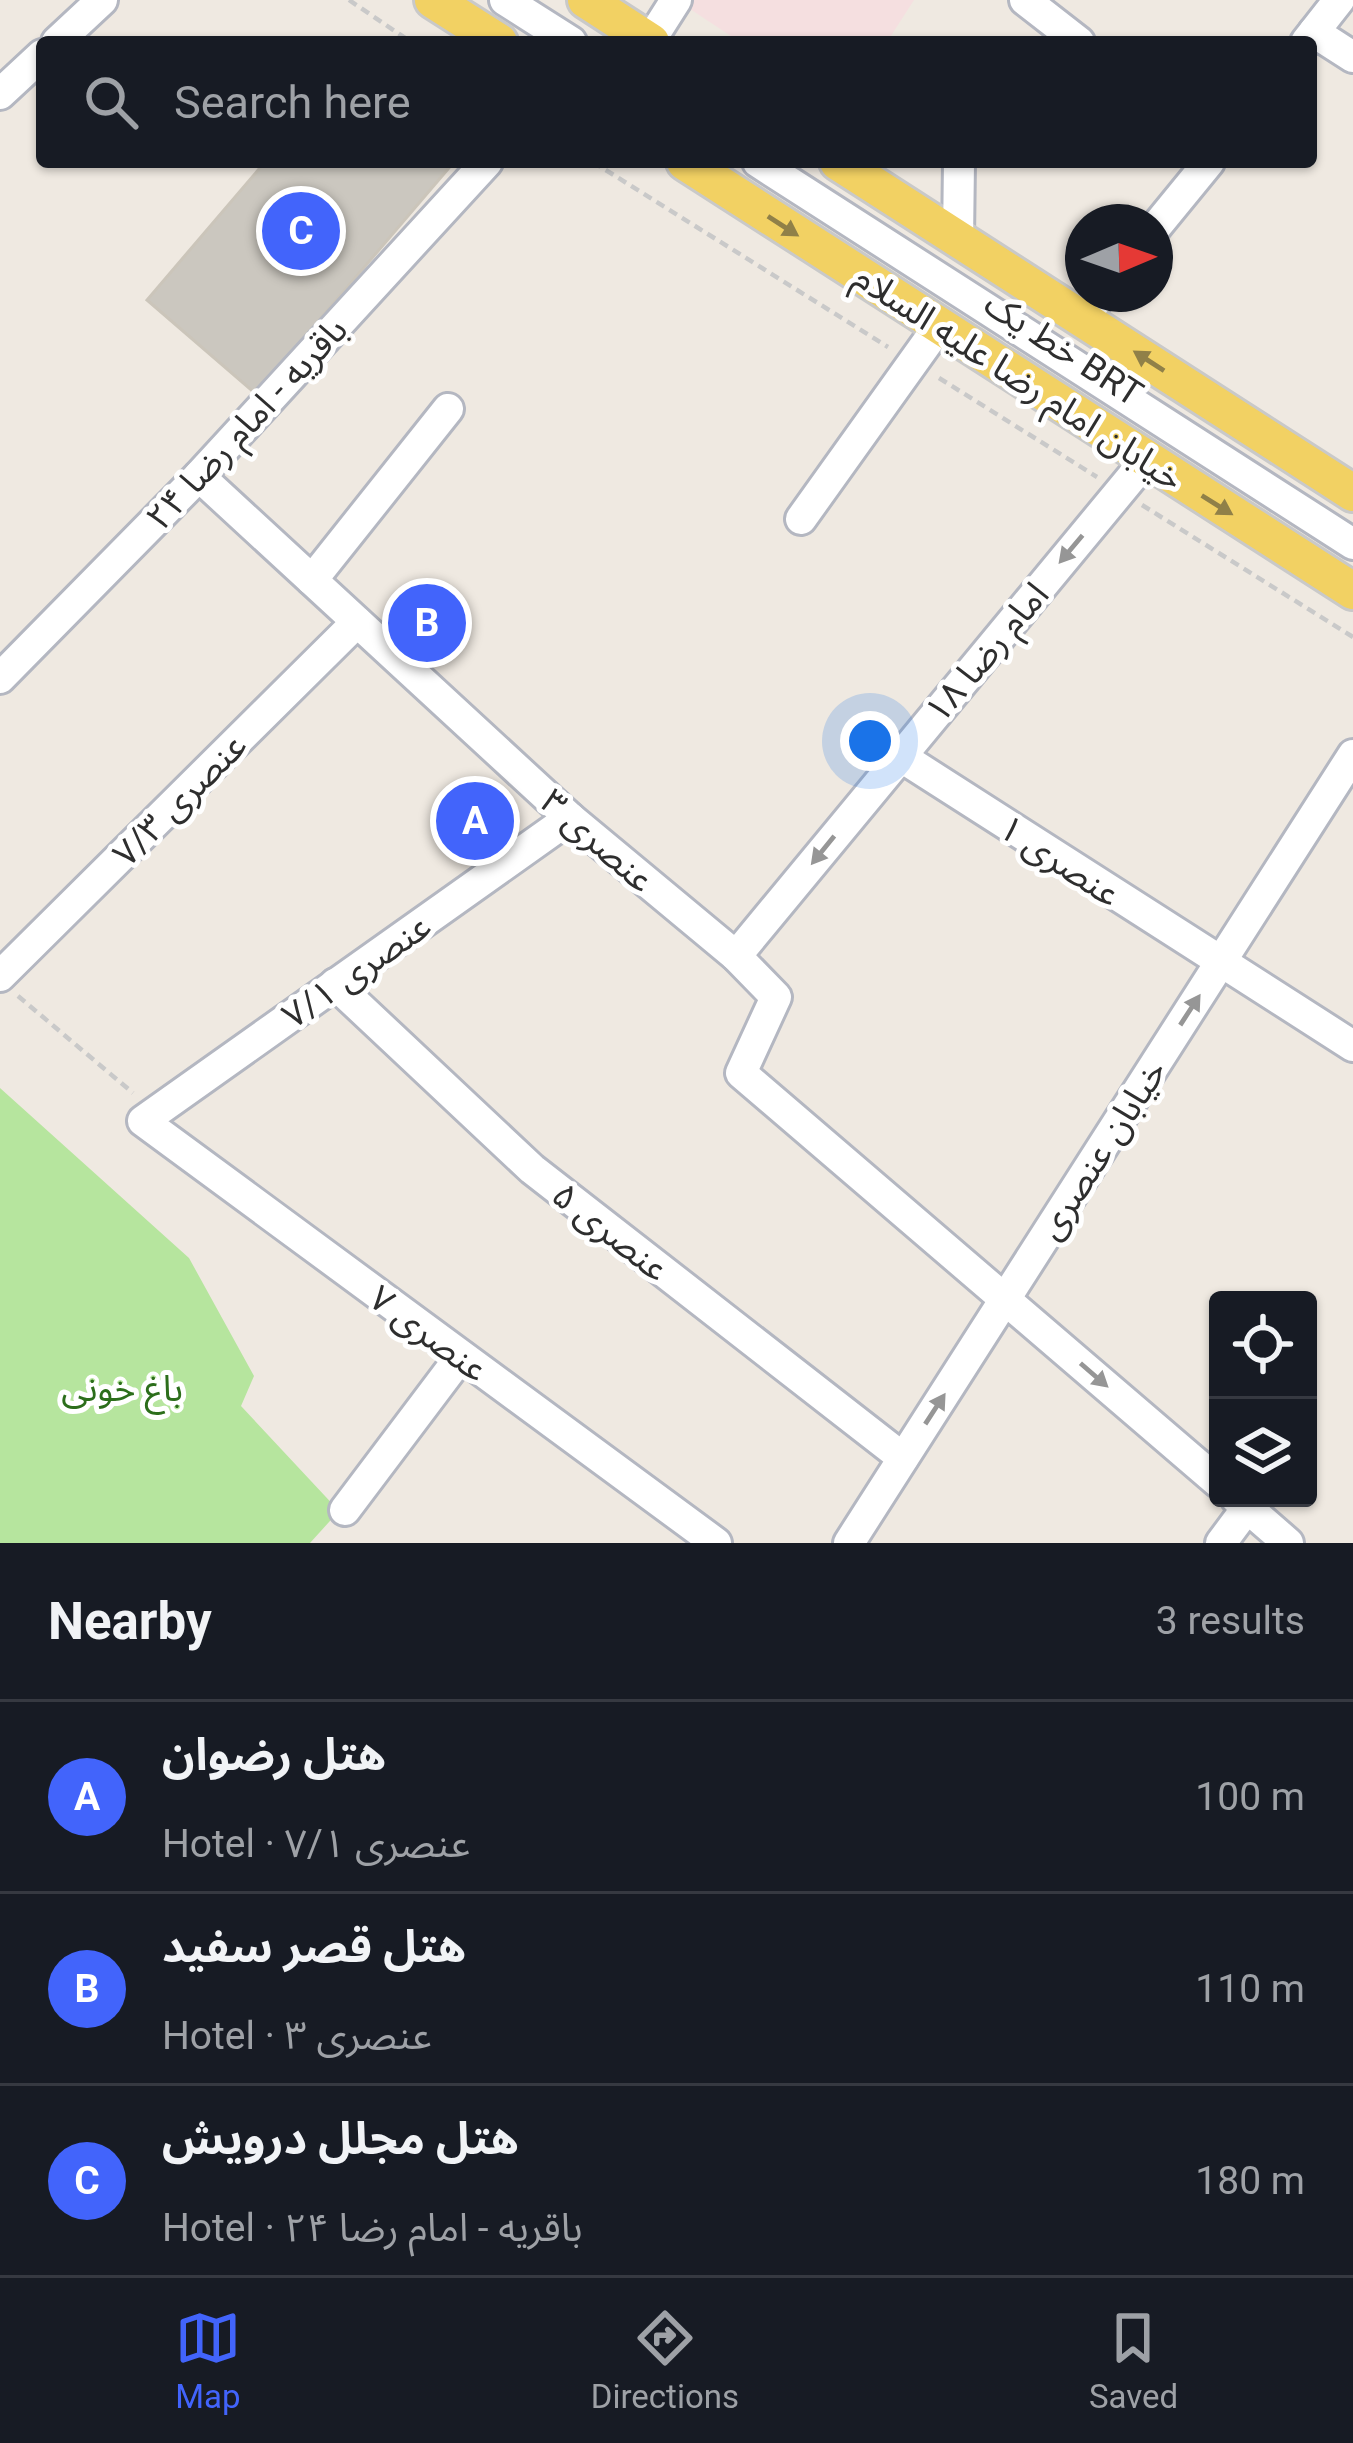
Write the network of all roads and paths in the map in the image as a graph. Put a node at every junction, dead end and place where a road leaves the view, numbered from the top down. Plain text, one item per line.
1 (102, 0) edge
2 (349, 0) edge
3 (433, 0) edge
4 (505, 0) edge
5 (524, 0) edge
6 (586, 0) edge
7 (676, 0) edge
8 (1025, 0) edge
9 (1339, 0) edge
10 (63, 36) edge
11 (402, 36) edge
12 (490, 36) edge
13 (562, 36) edge
14 (581, 36) edge
15 (642, 36) edge
16 (655, 36) edge
17 (1071, 36) edge
18 (1311, 36) edge
19 (1317, 40) edge
20 (1353, 57) edge
21 (36, 61) edge
22 (0, 94) edge
23 (481, 168) edge
24 (603, 168) edge
25 (694, 168) edge
26 (767, 168) edge
27 (785, 168) edge
28 (847, 168) edge
29 (959, 168) edge
30 (1204, 168) edge
31 (1173, 206) edge
32 (958, 239) junction
33 (1065, 292) edge
34 (1100, 312) edge
35 (939, 326) junction
36 (914, 362) junction
37 (448, 409) dead end
38 (1146, 460) junction
39 (199, 476) junction
40 (1119, 491) junction
41 (1353, 493) edge
42 (800, 519) dead end
43 (1353, 534) edge
44 (1353, 544) edge
45 (312, 580) junction
46 (1353, 591) edge
47 (357, 622) junction
48 (1353, 637) edge
49 (0, 678) edge
50 (1353, 755) edge
51 (900, 756) junction
52 (570, 818) junction
53 (736, 956) junction
54 (1220, 963) junction
55 (335, 984) junction
56 (9, 986) edge
57 (1353, 1046) edge
58 (149, 1117) junction
59 (1005, 1298) junction
60 (461, 1356) junction
61 (903, 1458) junction
62 (1209, 1475) edge
63 (1240, 1507) edge
64 (1247, 1507) edge
65 (345, 1510) dead end
66 (716, 1543) edge
67 (849, 1543) edge
68 (1221, 1543) edge
69 (1288, 1543) edge

1 - 10 street
2 - 11 path
3 - 12 main road
4 - 13 street
5 - 14 street
6 - 15 main road
7 - 16 street
8 - 17 street
9 - 18 street
19 - 20 street
21 - 22 street
23 - 39 street, باقریه - امام رضا ۲۴
24 - 36 path
25 -> 35 main road, خیابان امام رضا علیه السلام
26 - 44 street, خط یک BRT
27 - 43 street, خط یک BRT
28 - 32 main road
29 - 32 street
30 - 31 street
32 - 33 main road
41 -> 34 main road
35 - 36 street
35 - 38 main road, خیابان امام رضا علیه السلام
36 - 40 path
36 - 42 street
37 - 45 street
38 - 40 street, امام رضا ۱۸
38 -> 46 main road, خیابان امام رضا علیه السلام
39 - 45 street, عنصری ۳
39 - 49 street, باقریه - امام رضا ۲۴
40 - 48 path
40 -> 51 street, امام رضا ۱۸
45 - 47 street, عنصری ۳
47 - 52 street, عنصری ۳
47 - 56 street, عنصری ۷/۳
50 - 54 street, خیابان عنصری
51 -> 53 street, امام رضا ۱۸
51 - 54 street, عنصری ۱
52 - 53 street, عنصری ۳
52 - 55 street, عنصری ۷/۱
53 - 59 street, عنصری ۳
54 - 57 street, عنصری ۱
59 -> 54 street, خیابان عنصری
55 - 58 street, عنصری ۷/۱
55 - 61 street, عنصری ۵
56 - 58 path
58 - 60 street, عنصری ۷
61 -> 59 street, خیابان عنصری
59 -> 62 street
60 - 65 street
60 - 66 street, عنصری ۷
61 - 67 street, خیابان عنصری
63 - 68 street
64 - 69 street

